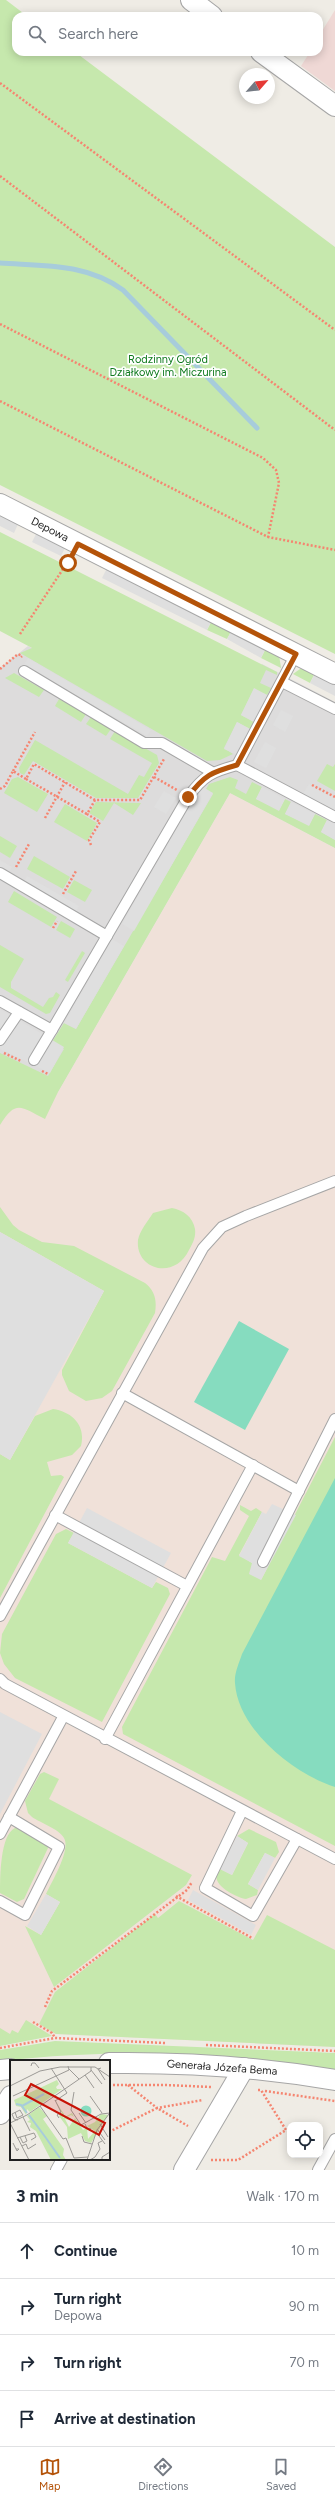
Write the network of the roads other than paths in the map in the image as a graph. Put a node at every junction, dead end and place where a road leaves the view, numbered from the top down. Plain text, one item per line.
1 (191, 0) edge
2 (207, 12) edge
3 (267, 56) edge
4 (335, 106) edge
5 (0, 504) edge
6 (296, 654) junction
7 (24, 671) dead end
8 (335, 674) edge
9 (282, 682) junction
10 (335, 709) edge
11 (237, 765) junction
12 (212, 772) junction
13 (335, 817) edge
14 (0, 873) edge
15 (107, 936) junction
16 (0, 1001) edge
17 (19, 1012) junction
18 (52, 1030) junction
19 (0, 1040) edge
20 (34, 1060) dead end
21 (335, 1181) edge
22 (122, 1393) junction
23 (335, 1419) edge
24 (253, 1465) junction
25 (299, 1491) junction
26 (55, 1515) junction
27 (263, 1562) dead end
28 (187, 1586) junction
29 (0, 1616) edge
30 (0, 1680) edge
31 (63, 1717) junction
32 (105, 1739) junction
33 (242, 1811) junction
34 (9, 1817) junction
35 (0, 1834) edge
36 (297, 1839) junction
37 (335, 1859) edge
38 (0, 1901) edge
39 (110, 2065) edge
40 (244, 2068) junction
41 (10, 2069) edge
42 (0, 2070) edge
43 (335, 2080) edge
44 (10, 2098) edge
45 (0, 2114) edge
46 (335, 2139) edge
47 (61, 2160) edge
48 (188, 2163) edge
49 (56, 2170) edge
50 (318, 2170) edge

1 - 2 street
3 - 4 street
5 - 6 street, Depowa
6 - 8 street, Depowa
6 - 9 lane
7 - 12 lane
9 - 10 lane
9 - 11 lane
11 - 12 lane
11 - 13 lane
12 - 15 lane
14 - 15 lane
15 - 18 lane
16 - 17 lane
17 - 18 lane
17 - 19 lane
18 - 20 lane
21 - 22 lane
22 - 24 lane
22 - 26 lane
23 - 25 lane
24 - 25 lane
24 - 28 lane
25 - 27 lane
26 - 28 lane
26 - 29 lane
28 - 32 lane
30 - 31 lane
31 - 32 lane
31 - 34 lane
32 - 33 lane
33 - 36 lane
33 - 36 lane
34 - 35 lane
34 - 38 lane
36 - 37 lane
39 - 40 street, Generała Józefa Bema
40 - 43 street, Generała Józefa Bema
40 - 48 street
41 - 42 street
44 - 45 street
46 - 50 lane
47 - 49 lane

